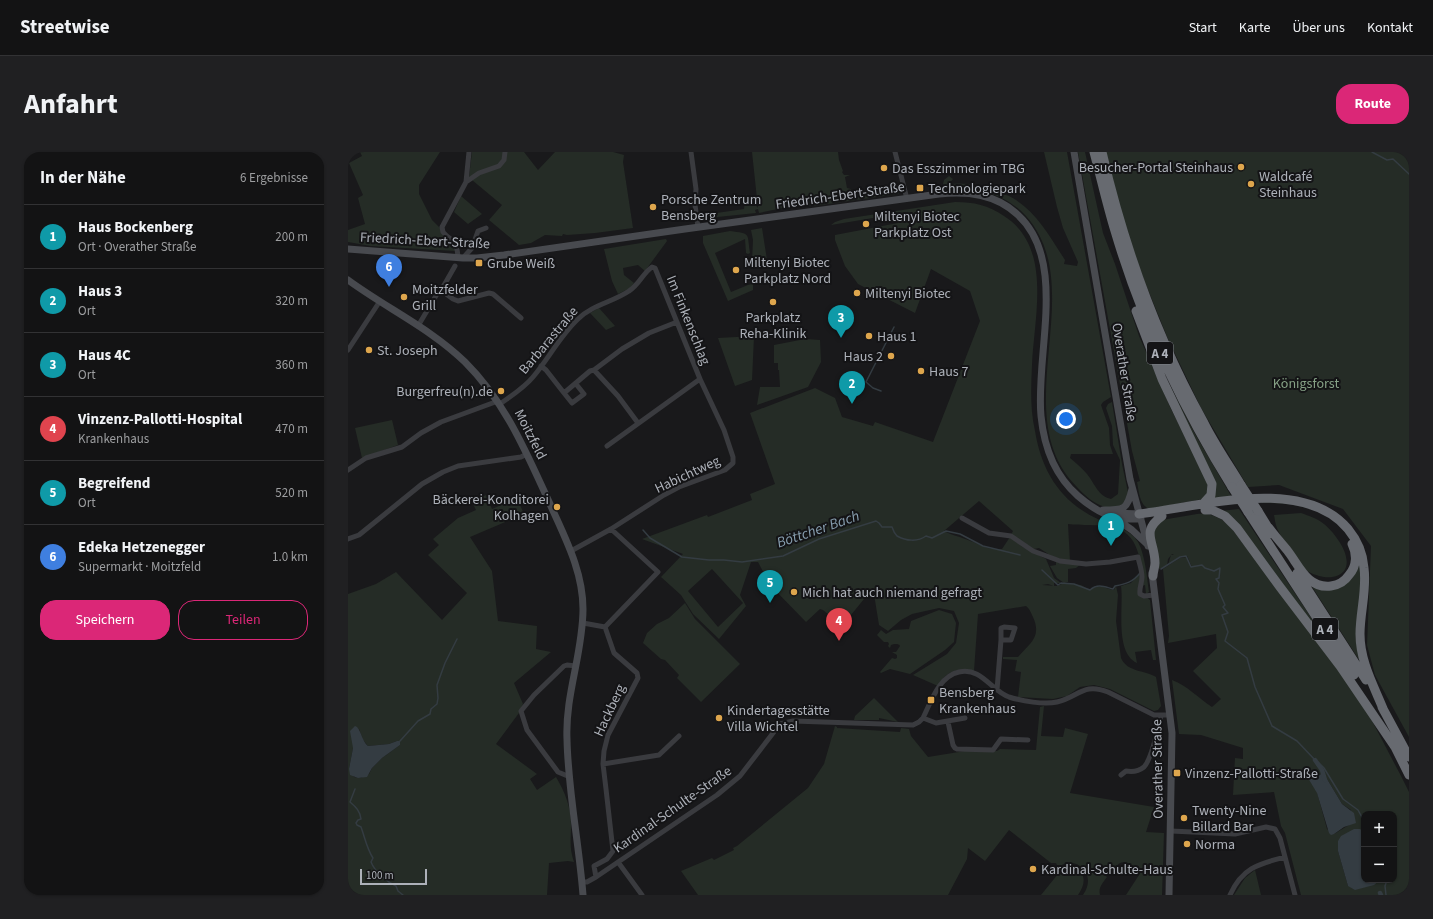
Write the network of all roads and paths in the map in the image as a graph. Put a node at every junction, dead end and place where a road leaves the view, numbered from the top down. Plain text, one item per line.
1 (469, 152) edge
2 (505, 152) edge
3 (691, 152) edge
4 (895, 152) edge
5 (1074, 152) edge
6 (1094, 152) edge
7 (1102, 152) edge
8 (466, 182) junction
9 (907, 199) junction
10 (1108, 210) junction
11 (698, 227) junction
12 (486, 228) dead end
13 (348, 249) edge
14 (460, 257) junction
15 (455, 266) dead end
16 (654, 267) joint
17 (348, 280) edge
18 (442, 291) junction
19 (380, 301) junction
20 (521, 318) dead end
21 (677, 322) junction
22 (418, 326) junction
23 (348, 350) edge
24 (541, 366) junction
25 (592, 371) junction
26 (700, 379) junction
27 (576, 384) junction
28 (564, 393) junction
29 (499, 403) junction
30 (638, 423) junction
31 (607, 446) dead end
32 (527, 454) junction
33 (348, 470) edge
34 (1237, 486) junction
35 (1132, 488) junction
36 (1088, 505) junction
37 (1203, 507) junction
38 (1103, 510) junction
39 (1162, 516) junction
40 (1140, 517) junction
41 (962, 518) dead end
42 (1114, 518) junction
43 (1269, 528) junction
44 (611, 529) junction
45 (348, 539) edge
46 (1148, 546) junction
47 (571, 551) junction
48 (1153, 576) junction
49 (1155, 595) junction
50 (583, 623) junction
51 (605, 627) junction
52 (1001, 640) dead end
53 (576, 666) junction
54 (997, 690) junction
55 (1384, 711) junction
56 (1170, 714) junction
57 (1161, 716) junction
58 (923, 718) junction
59 (965, 718) dead end
60 (948, 722) junction
61 (679, 736) dead end
62 (1028, 740) dead end
63 (1396, 750) junction
64 (1409, 757) edge
65 (603, 764) junction
66 (1121, 775) dead end
67 (1409, 775) edge
68 (570, 777) junction
69 (1171, 831) junction
70 (1285, 857) junction
71 (618, 862) junction
72 (596, 877) junction
73 (582, 882) junction
74 (583, 895) edge
75 (642, 895) edge
76 (1169, 895) edge
77 (1230, 895) edge
78 (1295, 895) edge

1 - 8 street
2 - 8 street
3 - 11 street
4 - 9 street
5 - 35 main road, Overather Straße
6 - 10 highway, A 4
7 - 34 highway, A 4
8 - 14 street
9 - 11 main road, Friedrich-Ebert-Straße
9 - 36 main road, Friedrich-Ebert-Straße
10 - 34 highway, A 4
10 - 37 highway
11 - 14 main road, Friedrich-Ebert-Straße
12 - 14 street
13 - 14 main road, Friedrich-Ebert-Straße
15 - 18 street
16 - 21 street, Im Finkenschlag
16 - 24 street, Barbarastraße
17 - 19 main road, Moitzfeld
18 - 20 street
18 - 22 street
19 - 22 main road, Moitzfeld
19 - 23 street
21 - 25 street
21 - 26 street, Im Finkenschlag
22 - 29 main road, Moitzfeld
24 - 28 street
24 - 29 street, Barbarastraße
25 - 27 street
25 - 30 street
26 - 30 street, Im Finkenschlag
26 - 44 street, Habichtweg
27 - 28 street
27 - 28 street
29 - 32 main road, Moitzfeld
29 - 33 street, Barbarastraße
30 - 31 street, Im Finkenschlag
32 - 45 street
32 - 47 main road, Moitzfeld
34 - 43 highway, A 4, bridge
34 - 63 highway, A 4, bridge
35 - 38 main road
35 - 40 main road, Overather Straße
36 - 38 main road
36 - 42 main road
37 - 39 highway
37 - 40 highway
37 - 43 highway
37 - 55 highway
37 - 63 highway
38 - 40 main road
39 - 40 highway
39 - 48 highway
40 - 42 main road
40 - 46 main road, Overather Straße
41 - 49 street
42 - 46 main road
43 - 55 highway, A 4
44 - 47 street, Habichtweg
44 - 51 street
46 - 48 main road, Overather Straße
47 - 50 main road, Moitzfeld
48 - 49 main road, Overather Straße
49 - 56 main road, Overather Straße
50 - 51 street
50 - 53 main road, Moitzfeld
51 - 65 street, Hackberg
52 - 54 street
53 - 68 main road, Moitzfeld
53 - 68 street
54 - 57 street
54 - 58 street
55 - 64 highway, A 4
56 - 57 street
56 - 69 main road, Overather Straße
57 - 66 street
58 - 60 street
58 - 71 street, Kardinal-Schulte-Straße
59 - 60 street
60 - 62 street
61 - 65 street
63 - 67 highway, A 4
65 - 72 street, Hackberg
68 - 73 main road, Moitzfeld
69 - 70 street
69 - 76 main road, Overather Straße
70 - 77 street
70 - 78 street
71 - 72 street, Kardinal-Schulte-Straße
71 - 75 street
72 - 73 street, Kardinal-Schulte-Straße
73 - 74 main road, Moitzfeld

